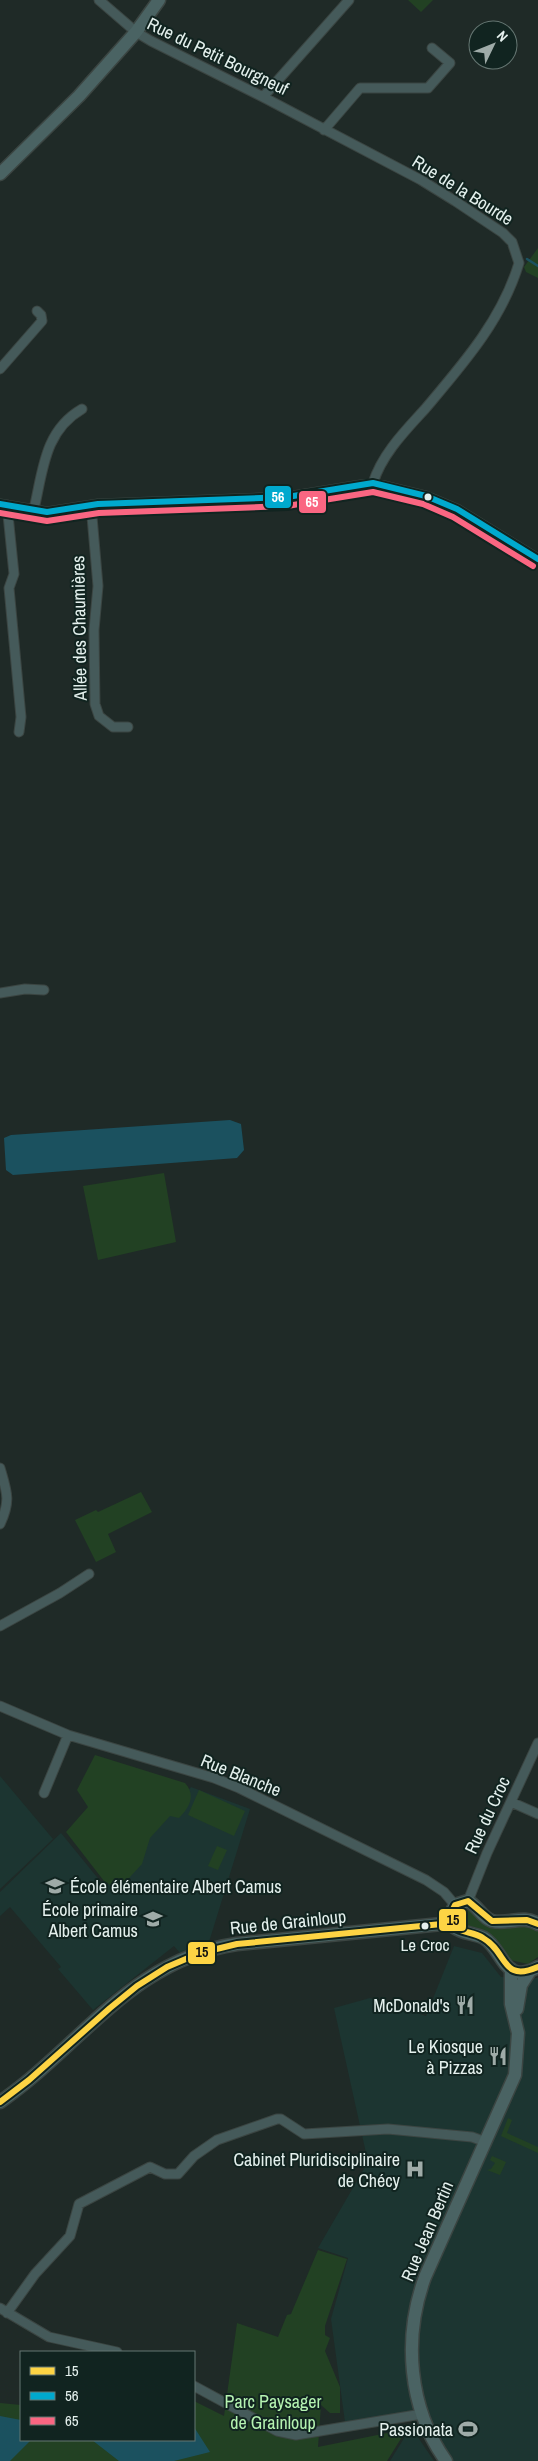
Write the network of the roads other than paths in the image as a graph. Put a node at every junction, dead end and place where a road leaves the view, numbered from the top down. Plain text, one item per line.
1 (99, 0) edge
2 (159, 0) edge
3 (349, 0) edge
4 (136, 32) junction
5 (432, 48) dead end
6 (263, 97) junction
7 (324, 130) junction
8 (0, 174) edge
9 (37, 311) dead end
10 (0, 370) edge
11 (82, 409) dead end
12 (373, 483) junction
13 (3, 504) edge
14 (91, 505) junction
15 (34, 509) junction
16 (538, 558) edge
17 (128, 728) dead end
18 (19, 732) dead end
19 (44, 990) dead end
20 (0, 993) edge
21 (0, 1468) edge
22 (0, 1524) edge
23 (89, 1574) dead end
24 (0, 1626) edge
25 (0, 1706) edge
26 (68, 1734) junction
27 (538, 1743) edge
28 (44, 1793) dead end
29 (511, 1802) junction
30 (538, 1814) edge
31 (468, 1901) junction
32 (456, 1905) junction
33 (536, 1920) edge
34 (452, 1923) junction
35 (511, 1969) junction
36 (534, 1969) edge
37 (516, 2018) junction
38 (0, 2102) edge
39 (486, 2142) junction
40 (4, 2310) edge
41 (113, 2351) edge
42 (195, 2387) edge
43 (422, 2414) junction
44 (446, 2461) edge

1 - 4 street
2 - 4 street
3 - 6 street
4 - 6 street, Rue du Petit Bourgneuf
4 - 8 street, Rue du Petit Bourgneuf
5 - 7 street
6 - 7 street, Rue du Petit Bourgneuf
7 - 12 street, Rue de la Bourde
9 - 10 street
11 - 15 street
12 - 14 street
12 - 16 street
13 - 15 street
13 - 18 street
14 - 15 street
14 - 17 street, Allée des Chaumières
19 - 20 street
21 - 22 street
23 - 24 street
25 - 26 street, Rue Blanche
26 - 28 street
26 - 32 street, Rue Blanche
27 - 29 street, Rue du Croc
29 - 30 street
29 - 31 street, Rue du Croc
31 - 32 street
31 - 33 street
32 - 34 street
34 - 35 street
34 - 38 street, Rue de Grainloup
35 - 36 street
35 - 37 street, Rue Jean Bertin
36 - 37 street, Rue Jean Bertin
37 - 39 street, Rue Jean Bertin
39 - 40 street
39 - 43 street, Rue Jean Bertin
40 - 41 street
42 - 43 street
43 - 44 street, Rue Jean Bertin

